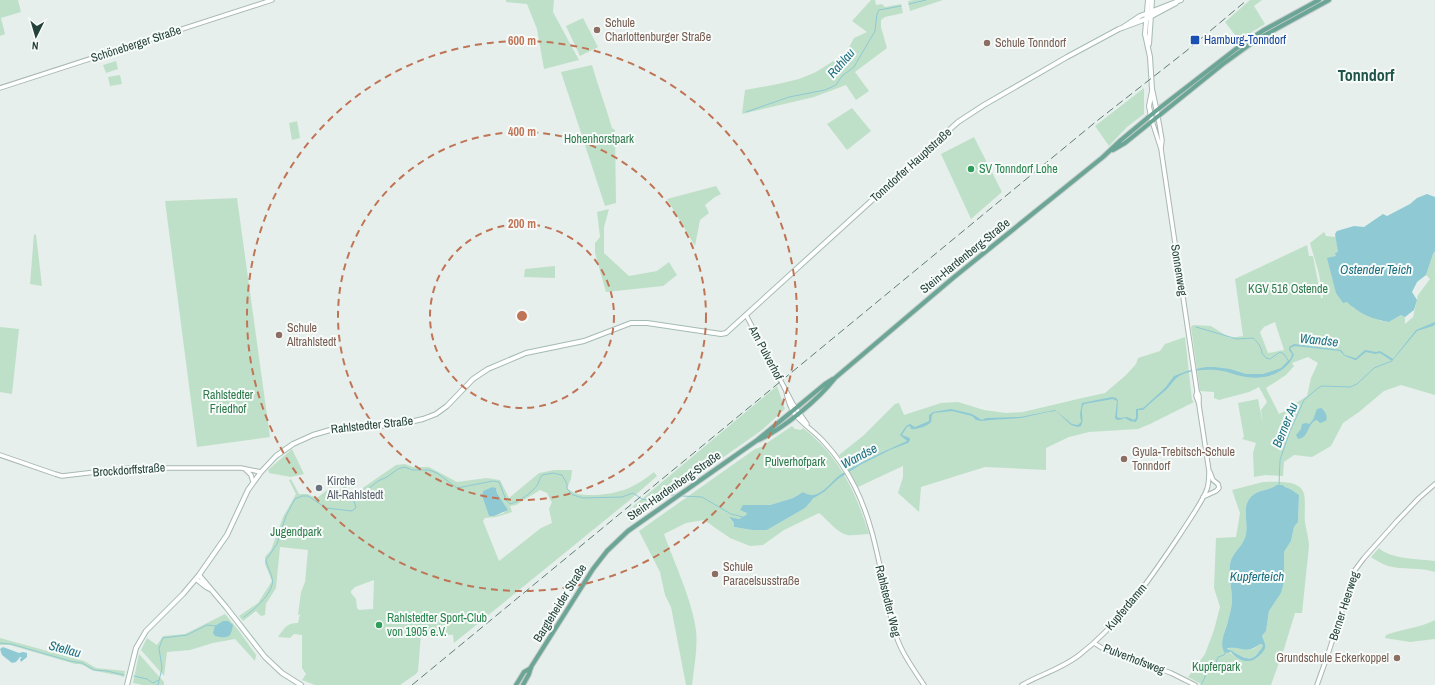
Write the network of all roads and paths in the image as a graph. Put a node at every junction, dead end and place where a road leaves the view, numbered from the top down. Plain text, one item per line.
1 (272, 0) edge
2 (1148, 0) edge
3 (1152, 0) edge
4 (1181, 0) edge
5 (1319, 0) edge
6 (1329, 0) edge
7 (1176, 2) junction
8 (1151, 11) junction
9 (1146, 13) junction
10 (1151, 16) junction
11 (1146, 19) junction
12 (1121, 28) junction
13 (1148, 47) junction
14 (0, 88) edge
15 (1152, 89) junction
16 (1157, 110) junction
17 (1150, 115) junction
18 (1158, 117) junction
19 (1152, 121) junction
20 (1161, 150) junction
21 (1109, 152) junction
22 (746, 316) junction
23 (725, 334) joint
24 (835, 378) junction
25 (794, 410) junction
26 (797, 414) junction
27 (756, 441) junction
28 (0, 455) edge
29 (241, 468) junction
30 (1209, 471) junction
31 (260, 472) junction
32 (1215, 481) junction
33 (253, 482) junction
34 (1435, 484) edge
35 (1208, 485) junction
36 (1214, 492) junction
37 (1202, 498) junction
38 (607, 551) joint
39 (878, 558) joint
40 (198, 577) junction
41 (1094, 644) junction
42 (531, 667) junction
43 (127, 685) edge
44 (301, 685) edge
45 (516, 685) edge
46 (523, 685) edge
47 (924, 685) edge
48 (1022, 685) edge
49 (1195, 685) edge
50 (1317, 685) edge

1 - 14 street, Schöneberger Straße
2 - 9 main road, Sonnenweg
3 - 8 main road, Sonnenweg
4 - 7 main road, Tonndorfer Hauptstraße
5 - 16 main road, Stein-Hardenberg-Straße
6 - 18 main road, Stein-Hardenberg-Straße
7 - 8 main road, Tonndorfer Hauptstraße
7 - 10 main road, Tonndorfer Hauptstraße
8 - 9 main road, Tonndorfer Hauptstraße
8 - 10 main road, Sonnenweg
9 - 11 main road, Sonnenweg
9 - 12 main road, Tonndorfer Hauptstraße
10 - 11 main road, Tonndorfer Hauptstraße
10 - 13 main road, Sonnenweg
11 - 12 main road, Tonndorfer Hauptstraße
11 - 13 main road, Sonnenweg
12 - 22 main road, Tonndorfer Hauptstraße
13 - 15 main road, Sonnenweg
15 - 16 main road, Sonnenweg
15 - 17 main road, Sonnenweg
16 - 17 main road, Stein-Hardenberg-Straße
16 - 18 main road, Sonnenweg
17 - 19 main road, Sonnenweg
17 - 21 main road, Stein-Hardenberg-Straße
18 - 19 main road, Stein-Hardenberg-Straße
18 - 20 street, Sonnenweg
19 - 20 street, Sonnenweg
19 - 21 main road, Stein-Hardenberg-Straße
20 - 30 street, Sonnenweg
21 - 24 main road, Stein-Hardenberg-Straße
22 - 23 main road, Tonndorfer Hauptstraße
22 - 25 street, Am Pulverhof
23 - 31 main road, Rahlstedter Straße
24 - 25 main road, Stein-Hardenberg-Straße
24 - 26 main road, Stein-Hardenberg-Straße
25 - 26 street, Am Pulverhof
25 - 27 main road, Stein-Hardenberg-Straße
26 - 27 main road, Stein-Hardenberg-Straße
26 - 39 street, Am Pulverhof
27 - 38 main road, Stein-Hardenberg-Straße
28 - 29 street, Brockdorffstraße
29 - 31 street, Brockdorffstraße
29 - 33 street
30 - 32 street, Sonnenweg
30 - 35 street, Sonnenweg
31 - 33 main road, Rahlstedter Straße
32 - 35 street
32 - 36 street
33 - 40 main road, Rahlstedter Straße
34 - 50 street, Berner Heerweg
35 - 36 street
35 - 37 street, Kupferdamm
36 - 37 street
37 - 41 street, Kupferdamm
38 - 42 main road, Bargteheider Straße
39 - 47 street, Rahlstedter Weg
40 - 43 main road, Rahlstedter Straße
40 - 44 main road
41 - 48 street, Kupferdamm
41 - 49 street, Pulverhofsweg
42 - 45 main road, Bargteheider Straße
42 - 46 main road, Bargteheider Straße

